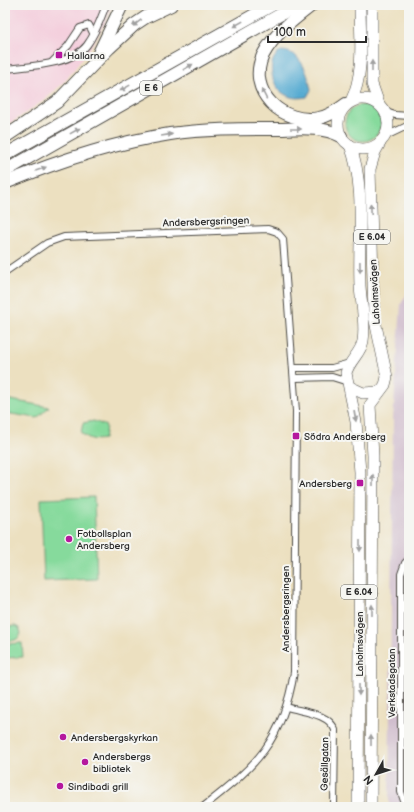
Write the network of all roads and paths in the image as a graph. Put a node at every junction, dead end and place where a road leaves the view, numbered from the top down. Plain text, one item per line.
1 (106, 5) edge
2 (122, 5) edge
3 (171, 5) edge
4 (272, 5) edge
5 (298, 5) edge
6 (312, 5) edge
7 (360, 5) edge
8 (372, 5) edge
9 (94, 33) junction
10 (52, 62) junction
11 (93, 64) junction
12 (5, 69) edge
13 (349, 103) junction
14 (382, 108) junction
15 (409, 116) edge
16 (409, 125) edge
17 (7, 134) edge
18 (341, 136) junction
19 (383, 139) junction
20 (350, 145) junction
21 (5, 155) edge
22 (5, 171) edge
23 (5, 183) edge
24 (5, 272) edge
25 (352, 362) junction
26 (294, 368) junction
27 (295, 378) junction
28 (349, 384) junction
29 (379, 392) junction
30 (409, 559) edge
31 (287, 707) junction
32 (202, 807) edge
33 (334, 807) edge
34 (358, 807) edge
35 (371, 807) edge
36 (409, 807) edge

1 - 9 street
2 - 11 highway
3 -> 11 highway
4 -> 21 highway, E 6
22 -> 5 highway, E 6
13 -> 6 highway
7 - 13 highway
14 -> 8 highway, Laholmsvägen
9 - 10 street
9 - 10 street
10 - 12 street
11 - 17 highway
13 - 14 highway
13 - 18 highway
14 - 15 street
14 - 19 highway, Laholmsvägen
16 - 19 street
18 - 20 highway, Laholmsvägen
23 -> 18 highway
19 - 20 highway
29 -> 19 highway, Laholmsvägen / E 6.04
20 -> 25 highway, Laholmsvägen / E 6.04
24 - 26 street, Andersbergsringen
25 - 26 street
25 - 28 highway, Laholmsvägen / E 6.04
26 - 27 street, Andersbergsringen
27 - 28 street
27 - 31 street, Andersbergsringen
28 - 29 highway
28 -> 34 highway, Laholmsvägen / E 6.04
35 -> 29 highway, Laholmsvägen / E 6.04
30 - 36 street, Verkstadsgatan
31 - 32 street, Andersbergsringen
31 - 33 street, Gesällgatan

